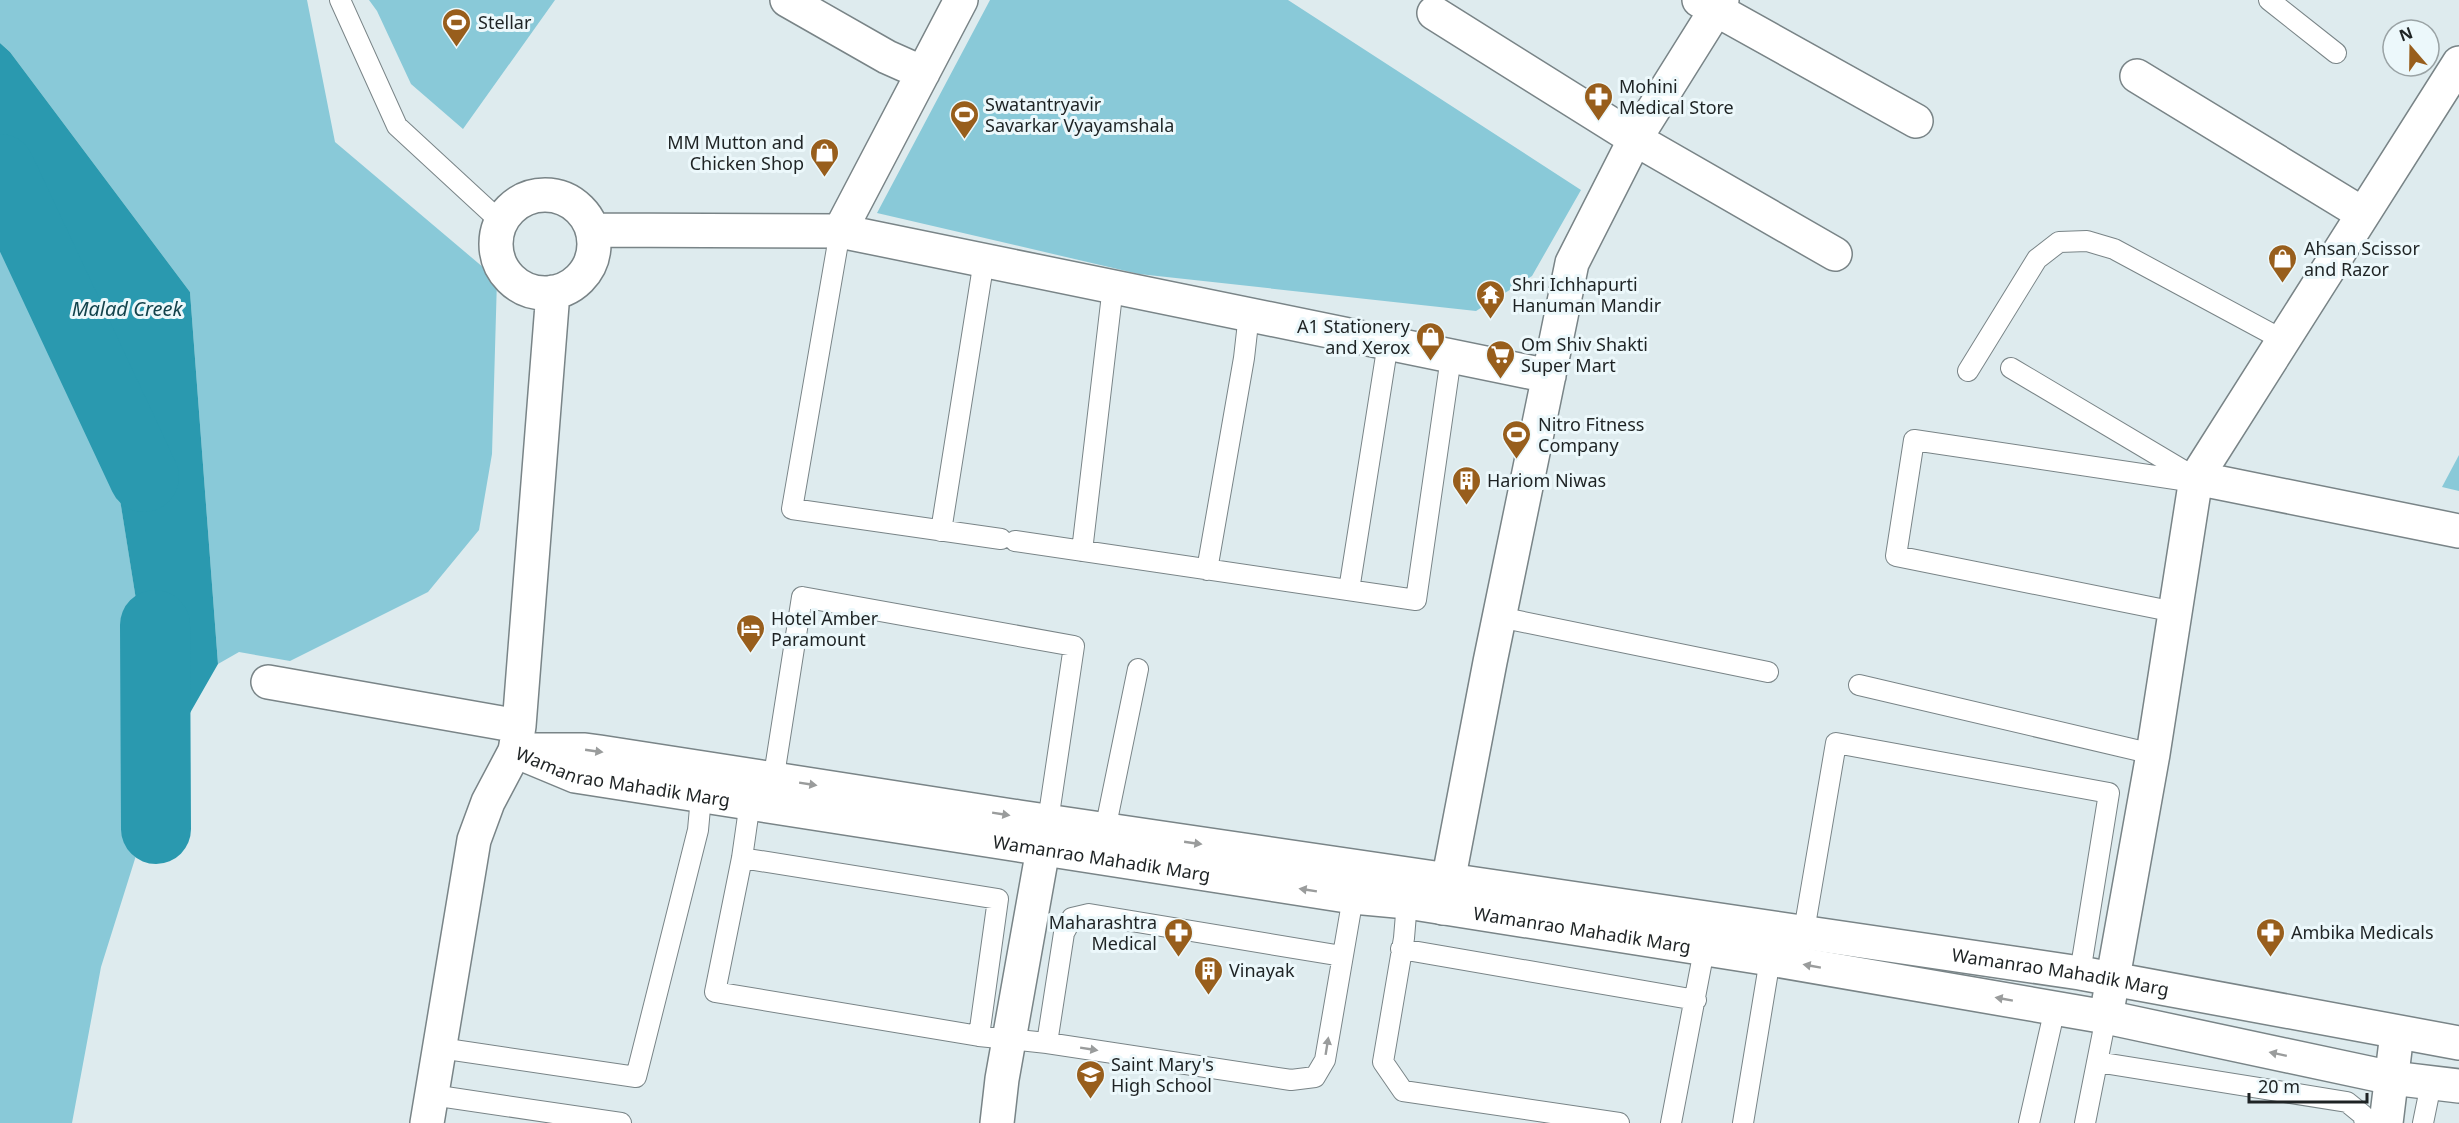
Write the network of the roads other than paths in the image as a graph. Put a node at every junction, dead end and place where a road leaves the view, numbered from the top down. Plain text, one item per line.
1 (340, 0) edge
2 (787, 0) edge
3 (961, 0) edge
4 (2269, 0) edge
5 (1712, 3) edge
6 (1434, 13) dead end
7 (2336, 53) dead end
8 (2459, 63) edge
9 (923, 73) junction
10 (2137, 76) dead end
11 (1916, 121) dead end
12 (1635, 139) junction
13 (2363, 214) junction
14 (501, 222) junction
15 (593, 230) junction
16 (840, 231) junction
17 (1835, 254) dead end
18 (984, 260) junction
19 (1113, 286) junction
20 (553, 292) junction
21 (1249, 314) junction
22 (2283, 340) junction
23 (1388, 343) junction
24 (1451, 357) junction
25 (2011, 368) dead end
26 (1968, 371) dead end
27 (1549, 376) junction
28 (2196, 480) junction
29 (941, 531) junction
30 (2459, 531) edge
31 (1082, 550) junction
32 (1207, 570) junction
33 (1349, 590) junction
34 (2175, 612) junction
35 (1499, 617) junction
36 (1138, 669) dead end
37 (1768, 672) dead end
38 (268, 682) dead end
39 (1859, 685) dead end
40 (517, 738) junction
41 (2152, 754) junction
42 (764, 795) junction
43 (701, 797) junction
44 (1105, 830) junction
45 (1046, 835) junction
46 (742, 858) junction
47 (1445, 895) junction
48 (1353, 897) junction
49 (1407, 902) junction
50 (1804, 931) junction
51 (1401, 949) junction
52 (1704, 950) junction
53 (1342, 956) junction
54 (1770, 959) junction
55 (2080, 973) junction
56 (2113, 978) junction
57 (1696, 1000) junction
58 (2055, 1008) junction
59 (2106, 1017) junction
60 (2397, 1033) junction
61 (995, 1038) junction
62 (1047, 1043) junction
63 (2459, 1043) edge
64 (440, 1048) junction
65 (2097, 1062) junction
66 (2392, 1078) junction
67 (2445, 1085) edge
68 (430, 1109) edge
69 (621, 1123) edge
70 (997, 1123) edge
71 (1619, 1123) edge
72 (1671, 1123) edge
73 (1743, 1123) edge
74 (2029, 1123) edge
75 (2085, 1123) edge
76 (2365, 1123) edge
77 (2386, 1123) edge
78 (2423, 1123) edge

1 - 14 lane
2 - 9 street
3 - 9 street
4 - 7 lane
5 - 11 street
5 - 12 street
6 - 12 street
8 - 13 street
9 - 16 street
10 - 13 street
12 - 17 street
12 - 27 street
13 - 22 street
14 - 15 street
14 - 20 street
15 - 16 street
15 - 20 street
16 - 18 street
16 - 29 lane
18 - 19 street
18 - 29 lane
19 - 21 street
19 - 31 lane
20 - 40 street
21 - 23 street
21 - 32 lane
22 - 26 lane
22 - 28 street
23 - 24 street
23 - 33 lane
24 - 27 street
24 - 33 lane
25 - 28 lane
27 - 35 street
28 - 30 street
28 - 34 street
28 - 34 lane
29 - 31 lane
31 - 32 lane
32 - 33 lane
34 - 41 street
35 - 37 lane
35 - 47 street
36 - 44 lane
38 - 40 street
39 - 41 lane
40 -> 42 street, Wamanrao Mahadik Marg
40 - 43 street, Wamanrao Mahadik Marg
40 - 64 street
41 - 56 street
42 - 43 street, Wamanrao Mahadik Marg
42 - 45 street, Wamanrao Mahadik Marg
42 - 45 lane
42 - 46 lane
43 - 64 lane
44 - 45 street, Wamanrao Mahadik Marg
44 -> 47 street, Wamanrao Mahadik Marg
48 -> 45 street, Wamanrao Mahadik Marg
45 - 61 street
46 - 61 lane
46 - 61 lane
47 - 49 street, Wamanrao Mahadik Marg
47 - 50 street, Wamanrao Mahadik Marg
47 - 52 street, Wamanrao Mahadik Marg
48 - 49 street, Wamanrao Mahadik Marg
48 - 53 lane
49 - 51 lane
50 - 55 street, Wamanrao Mahadik Marg
50 - 55 lane
51 - 57 lane
51 - 71 lane
52 - 54 street, Wamanrao Mahadik Marg
52 - 57 lane
62 -> 53 lane
53 - 62 lane
58 -> 54 street, Wamanrao Mahadik Marg
54 - 73 lane
55 - 56 street, Wamanrao Mahadik Marg
56 - 59 street
56 - 60 street, Wamanrao Mahadik Marg
57 - 72 lane
58 - 59 street, Wamanrao Mahadik Marg
58 - 74 lane
59 - 65 lane
66 -> 59 street, Wamanrao Mahadik Marg
60 - 63 street, Wamanrao Mahadik Marg
60 - 66 street
61 - 62 lane
61 - 70 street
64 - 68 street
65 - 75 lane
65 - 76 lane
66 - 67 street, Wamanrao Mahadik Marg
66 - 77 street
67 - 78 lane
68 - 69 lane

